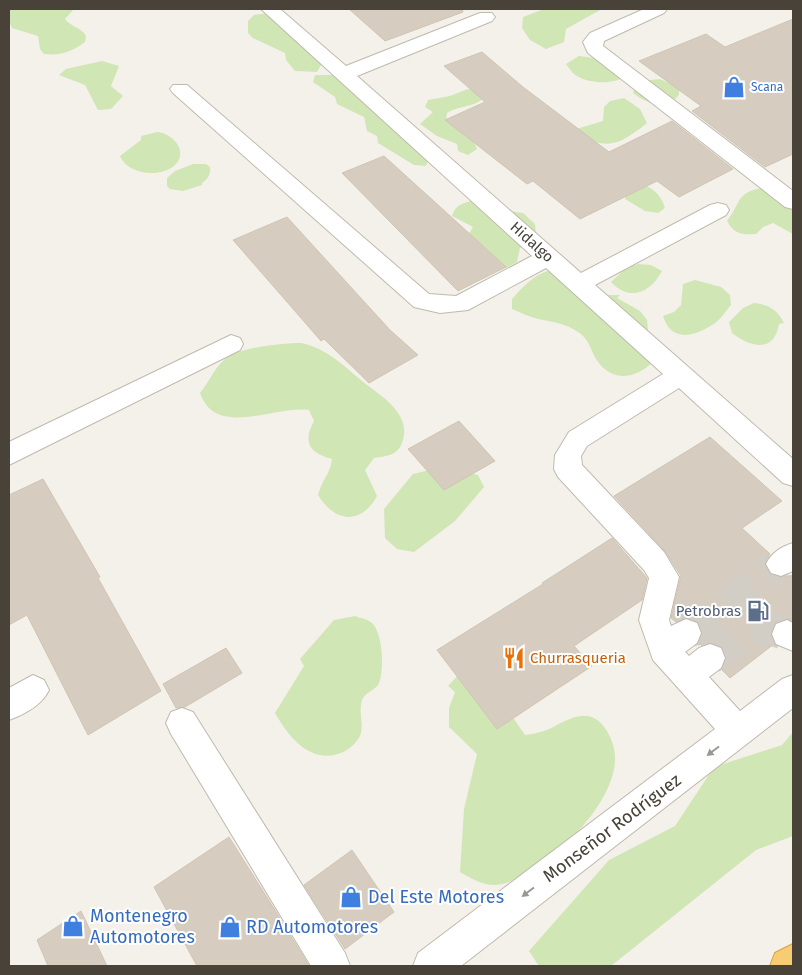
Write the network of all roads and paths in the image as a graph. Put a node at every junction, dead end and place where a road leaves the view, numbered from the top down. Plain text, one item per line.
1 (270, 9) edge
2 (658, 9) edge
3 (486, 17) dead end
4 (344, 74) junction
5 (180, 89) dead end
6 (793, 202) edge
7 (718, 210) dead end
8 (548, 257) junction
9 (580, 284) junction
10 (231, 344) dead end
11 (681, 375) junction
12 (9, 454) edge
13 (793, 475) edge
14 (793, 689) edge
15 (182, 722) dead end
16 (738, 732) junction
17 (793, 962) edge
18 (332, 966) edge
19 (431, 966) edge
20 (788, 966) edge

1 - 4 street, Hidalgo
2 - 6 street
3 - 4 street
4 - 8 street, Hidalgo
5 - 8 street
7 - 9 street
8 - 9 street, Hidalgo
9 - 11 street, Hidalgo
10 - 12 street
11 - 13 street, Hidalgo
11 - 16 street
14 - 16 street, Monseñor Rodríguez
15 - 18 street
16 -> 19 street, Monseñor Rodríguez
17 - 20 highway

